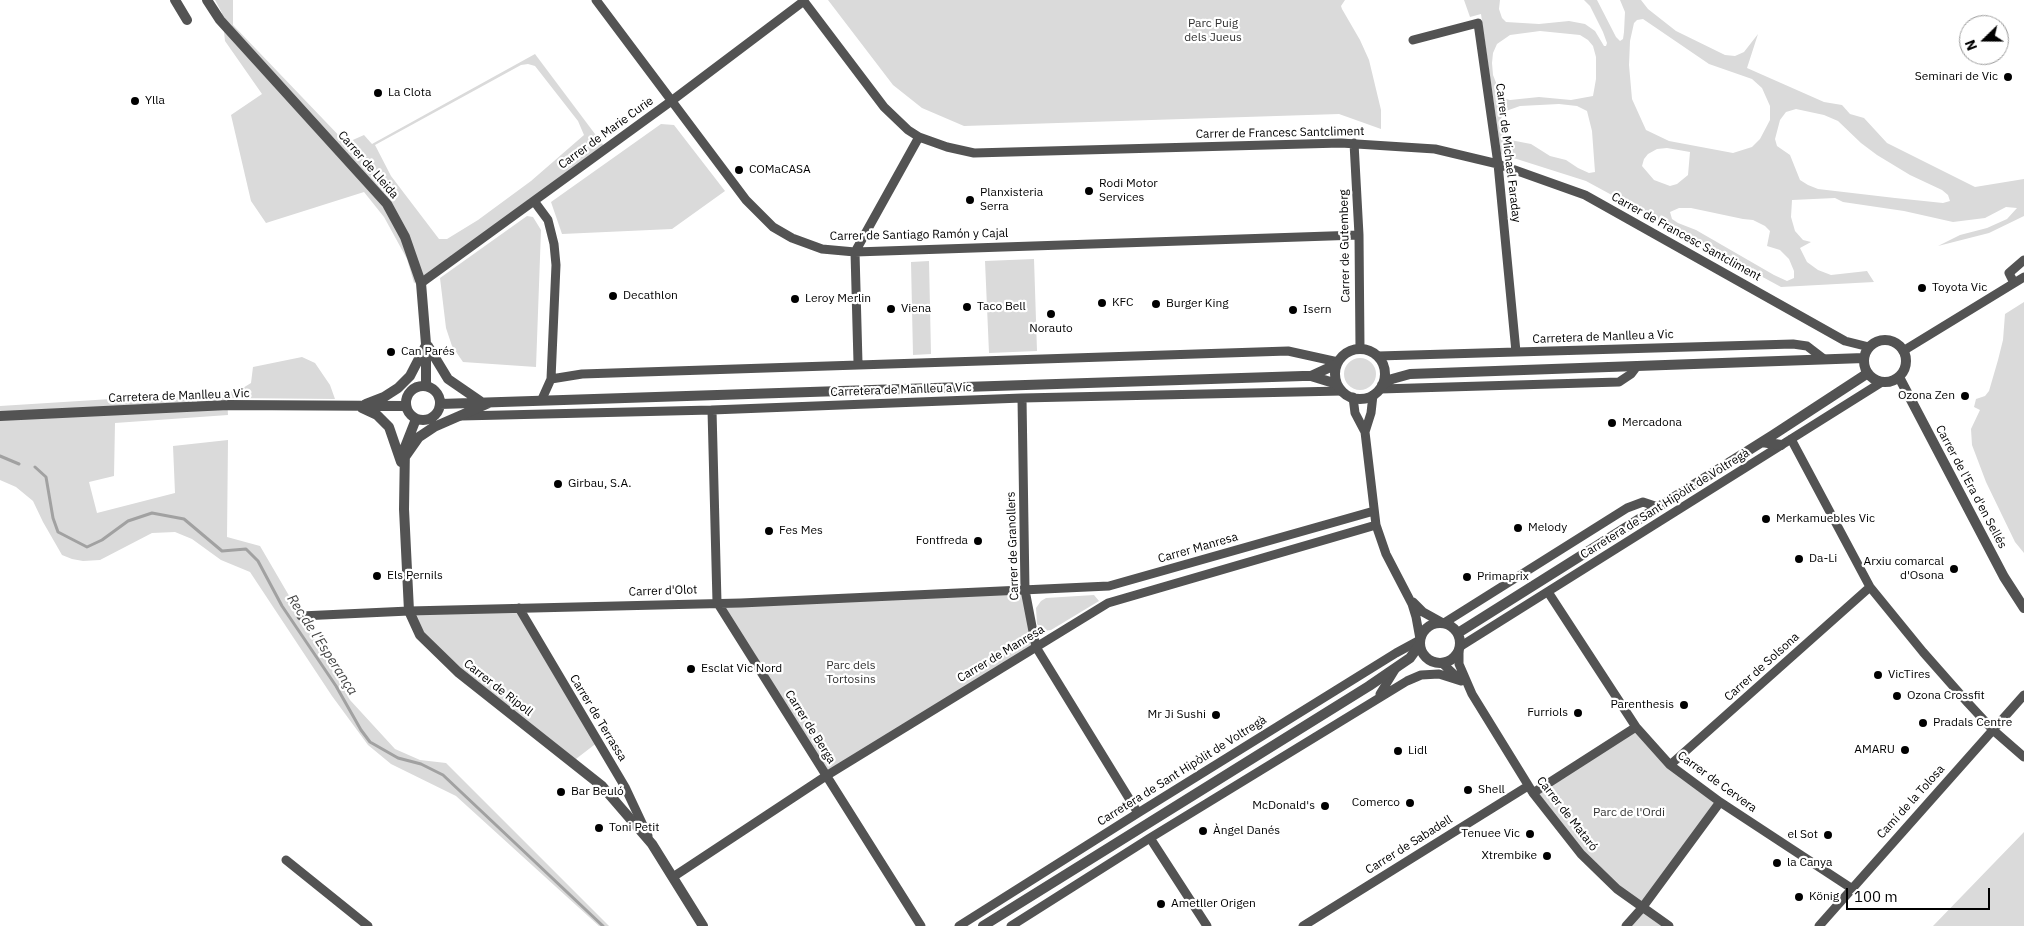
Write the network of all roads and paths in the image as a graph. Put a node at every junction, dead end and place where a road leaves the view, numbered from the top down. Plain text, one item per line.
1 (175, 0) edge
2 (207, 0) edge
3 (596, 0) edge
4 (803, 1) edge
5 (187, 20) dead end
6 (1413, 40) dead end
7 (670, 102) junction
8 (919, 137) junction
9 (1354, 143) junction
10 (1498, 164) junction
11 (534, 201) junction
12 (1358, 235) junction
13 (855, 252) junction
14 (2024, 260) edge
15 (2024, 277) edge
16 (421, 283) junction
17 (2014, 283) junction
18 (426, 344) junction
19 (1360, 348) junction
20 (1869, 348) junction
21 (1903, 351) junction
22 (1516, 352) junction
23 (1864, 358) junction
24 (1824, 359) junction
25 (1381, 360) junction
26 (858, 363) junction
27 (1338, 363) junction
28 (1637, 366) junction
29 (1868, 373) junction
30 (1410, 374) junction
31 (1311, 376) junction
32 (1899, 377) junction
33 (551, 378) junction
34 (1882, 382) junction
35 (426, 386) junction
36 (1340, 387) junction
37 (1378, 390) junction
38 (1022, 398) junction
39 (1353, 398) junction
40 (542, 399) junction
41 (481, 401) junction
42 (493, 401) junction
43 (440, 404) junction
44 (359, 406) junction
45 (406, 406) junction
46 (712, 410) junction
47 (0, 416) edge
48 (461, 416) junction
49 (416, 419) junction
50 (1366, 432) junction
51 (1791, 439) junction
52 (1762, 442) junction
53 (1781, 446) junction
54 (404, 458) junction
55 (404, 470) junction
56 (1658, 508) junction
57 (1374, 511) junction
58 (1376, 525) junction
59 (1870, 587) junction
60 (1025, 590) junction
61 (1548, 592) junction
62 (1408, 596) junction
63 (717, 602) junction
64 (519, 608) junction
65 (2024, 608) edge
66 (409, 611) junction
67 (301, 616) dead end
68 (1442, 623) junction
69 (1458, 633) junction
70 (1420, 641) junction
71 (1036, 647) junction
72 (1460, 649) junction
73 (1439, 663) junction
74 (1397, 668) junction
75 (1461, 681) junction
76 (1472, 694) junction
77 (2024, 695) edge
78 (1378, 697) junction
79 (1636, 727) junction
80 (1993, 730) junction
81 (2024, 757) edge
82 (1670, 765) junction
83 (826, 776) junction
84 (1531, 789) junction
85 (1720, 802) junction
86 (1138, 813) junction
87 (1150, 838) junction
88 (652, 844) junction
89 (286, 860) dead end
90 (673, 877) junction
91 (1851, 888) junction
92 (1642, 908) junction
93 (368, 926) edge
94 (702, 926) edge
95 (921, 926) edge
96 (959, 926) edge
97 (983, 926) edge
98 (1011, 926) edge
99 (1207, 926) edge
100 (1303, 926) edge
101 (1626, 926) edge
102 (1669, 926) edge
103 (1819, 926) edge

1 - 5 street
2 - 16 street, Carrer de Lleida
3 - 7 street, Carrer de Santiago Ramón y Cajal
4 - 7 street, Carrer de Marie Curie
4 - 8 street, Carrer de Francesc Santcliment
6 - 10 street, Carrer de Michael Faraday
7 - 11 street, Carrer de Marie Curie
7 - 13 street, Carrer de Santiago Ramón y Cajal
8 - 9 street, Carrer de Francesc Santcliment
8 - 13 street
9 - 10 street, Carrer de Francesc Santcliment
9 - 12 street, Carrer de Gutemberg
10 - 20 street, Carrer de Francesc Santcliment
10 - 22 street, Carrer de Michael Faraday
11 - 16 street, Carrer de Marie Curie
11 - 33 street
12 - 13 street, Carrer de Santiago Ramón y Cajal
12 - 19 street, Carrer de Gutemberg
13 - 26 street
14 - 17 street
15 - 17 street
16 - 18 street, Carrer de Lleida
17 - 21 street
18 - 35 street, Carrer de Lleida
18 - 41 street
18 - 44 street, Carretera de Manlleu a Vic
19 - 25 street
19 - 27 street
20 - 21 street
20 - 23 street
21 - 32 street
22 - 24 street, Carretera de Manlleu a Vic
22 - 25 street, Carretera de Manlleu a Vic
23 - 24 street
23 - 29 street
24 - 28 street
25 - 30 street
25 - 37 street
26 - 27 street
26 - 33 street
27 - 31 street, Carretera de Manlleu a Vic
27 - 36 street
28 - 30 street
28 - 37 street
29 - 34 street
29 - 52 street, Carretera de Sant Hipòlit de Voltregà
30 - 37 street
31 - 36 street, Carretera de Manlleu a Vic
31 - 40 street, Carretera de Manlleu a Vic
32 - 34 street
32 - 65 street, Carrer de l'Era d'en Sellés
33 - 40 street
34 - 51 street, Carretera de Sant Hipòlit de Voltregà
35 - 43 street
35 - 45 street
36 - 38 street, Carretera de Manlleu a Vic
36 - 39 street
37 - 39 street
37 - 50 street
38 - 46 street, Carretera de Manlleu a Vic
38 - 60 street, Carrer de Granollers
39 - 50 street
40 - 42 street, Carretera de Manlleu a Vic
41 - 42 street, Carretera de Manlleu a Vic
41 - 43 street, Carretera de Manlleu a Vic
42 - 48 street, Carretera de Manlleu a Vic
43 - 49 street
44 - 45 street, Carretera de Manlleu a Vic
44 - 47 street, Carretera de Manlleu a Vic
44 - 55 street
45 - 49 street
46 - 48 street, Carretera de Manlleu a Vic
46 - 63 street
48 - 54 street, Carretera de Manlleu a Vic
49 - 54 street, Carrer de Ripoll
50 - 57 street
51 - 53 street, Carretera de Sant Hipòlit de Voltregà
51 - 59 street
52 - 53 street
52 - 56 street, Carretera de Sant Hipòlit de Voltregà
53 - 61 street, Carretera de Sant Hipòlit de Voltregà
54 - 55 street, Carrer de Ripoll
55 - 66 street, Carrer de Ripoll
56 - 68 street, Carretera de Sant Hipòlit de Voltregà
56 - 69 street, Carretera de Sant Hipòlit de Voltregà
57 - 58 street
57 - 60 street, Carrer Manresa
58 - 62 street
58 - 71 street, Carrer de Manresa
59 - 80 street
59 - 82 street, Carrer de Solsona
60 - 63 street, Carrer d'Olot
60 - 71 street, Carrer de Granollers
61 - 72 street, Carretera de Sant Hipòlit de Voltregà
61 - 79 street, Carrer de Cervera
62 - 68 street
62 - 70 street
63 - 64 street, Carrer d'Olot
63 - 83 street, Carrer de Berga
64 - 66 street, Carrer d'Olot
64 - 88 street, Carrer de Terrassa
66 - 67 street, Carrer d'Olot
66 - 88 street, Carrer de Ripoll
68 - 69 street
68 - 70 street
69 - 72 street
70 - 73 street
70 - 74 street
70 - 86 street, Carretera de Sant Hipòlit de Voltregà
71 - 83 street, Carrer de Manresa
71 - 86 street, Carrer de Granollers
72 - 73 street
72 - 76 street, Carrer de Mataró
73 - 74 street
73 - 75 street, Carrer de Mataró
74 - 78 street
74 - 97 street
75 - 76 street, Carrer de Mataró
75 - 78 street
76 - 84 street, Carrer de Mataró
77 - 80 street, Camí de la Tolosa
78 - 87 street
79 - 82 street, Carrer de Cervera
79 - 84 street, Carrer de Sabadell
80 - 81 street
80 - 91 street, Camí de la Tolosa
82 - 85 street, Carrer de Cervera
83 - 90 street, Carrer de Manresa
83 - 95 street, Carrer de Berga
84 - 92 street, Carrer de Mataró
84 - 100 street, Carrer de Sabadell
85 - 91 street, Carrer de Cervera
85 - 92 street
86 - 96 street, Carretera de Sant Hipòlit de Voltregà
87 - 98 street
87 - 99 street
88 - 90 street, Carrer de Ripoll
89 - 93 street
90 - 94 street, Carrer de Ripoll
91 - 103 street, Camí de la Tolosa
92 - 101 street
92 - 102 street, Carrer de Mataró

